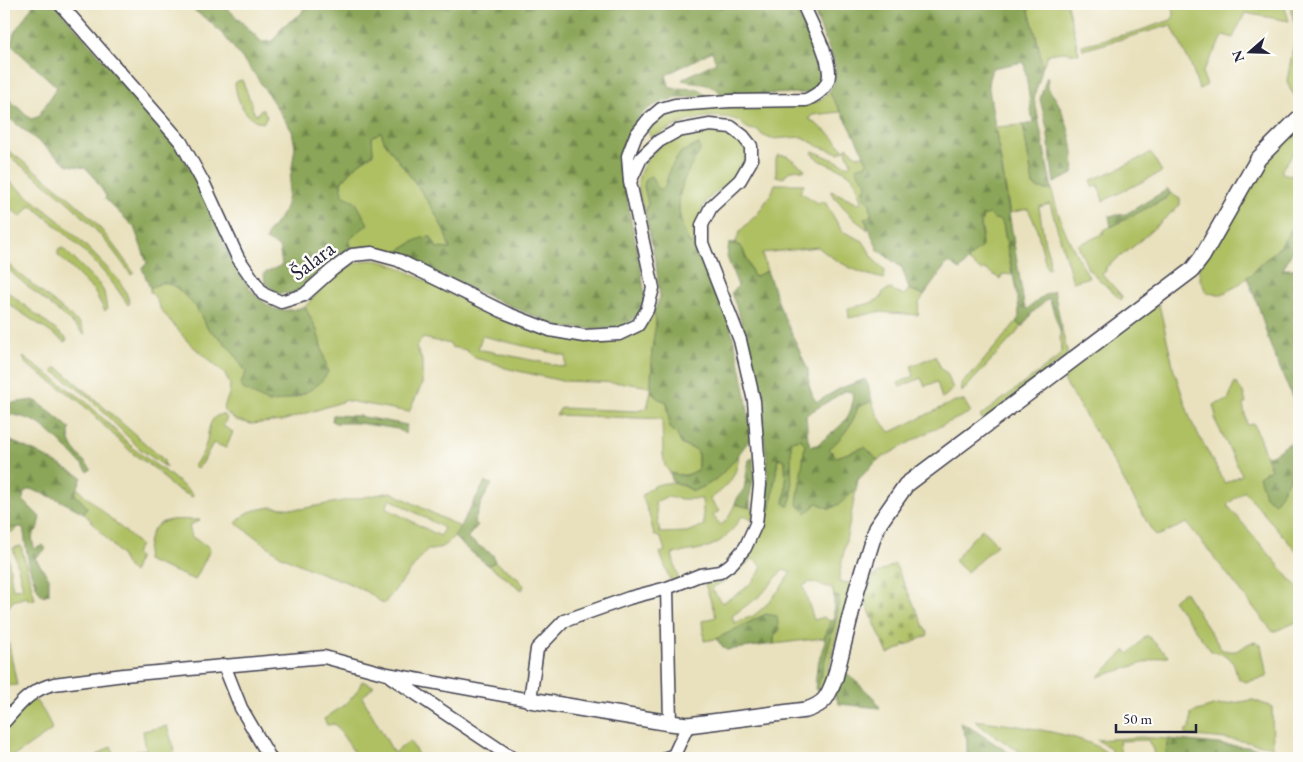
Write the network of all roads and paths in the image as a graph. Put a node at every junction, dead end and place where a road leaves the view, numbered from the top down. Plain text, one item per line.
1 (60, 4) edge
2 (803, 4) edge
3 (1299, 118) edge
4 (630, 182) junction
5 (667, 588) junction
6 (224, 665) junction
7 (387, 674) junction
8 (530, 700) junction
9 (4, 722) edge
10 (670, 723) junction
11 (688, 724) junction
12 (673, 757) edge
13 (270, 758) edge
14 (512, 758) edge

1 - 4 street, Šalara
2 - 4 street, Šalara
3 - 11 street
4 - 5 street
5 - 8 street
5 - 10 street
6 - 7 street
6 - 9 street
6 - 13 street
7 - 8 street
7 - 14 street
8 - 10 street
10 - 11 street
11 - 12 street

